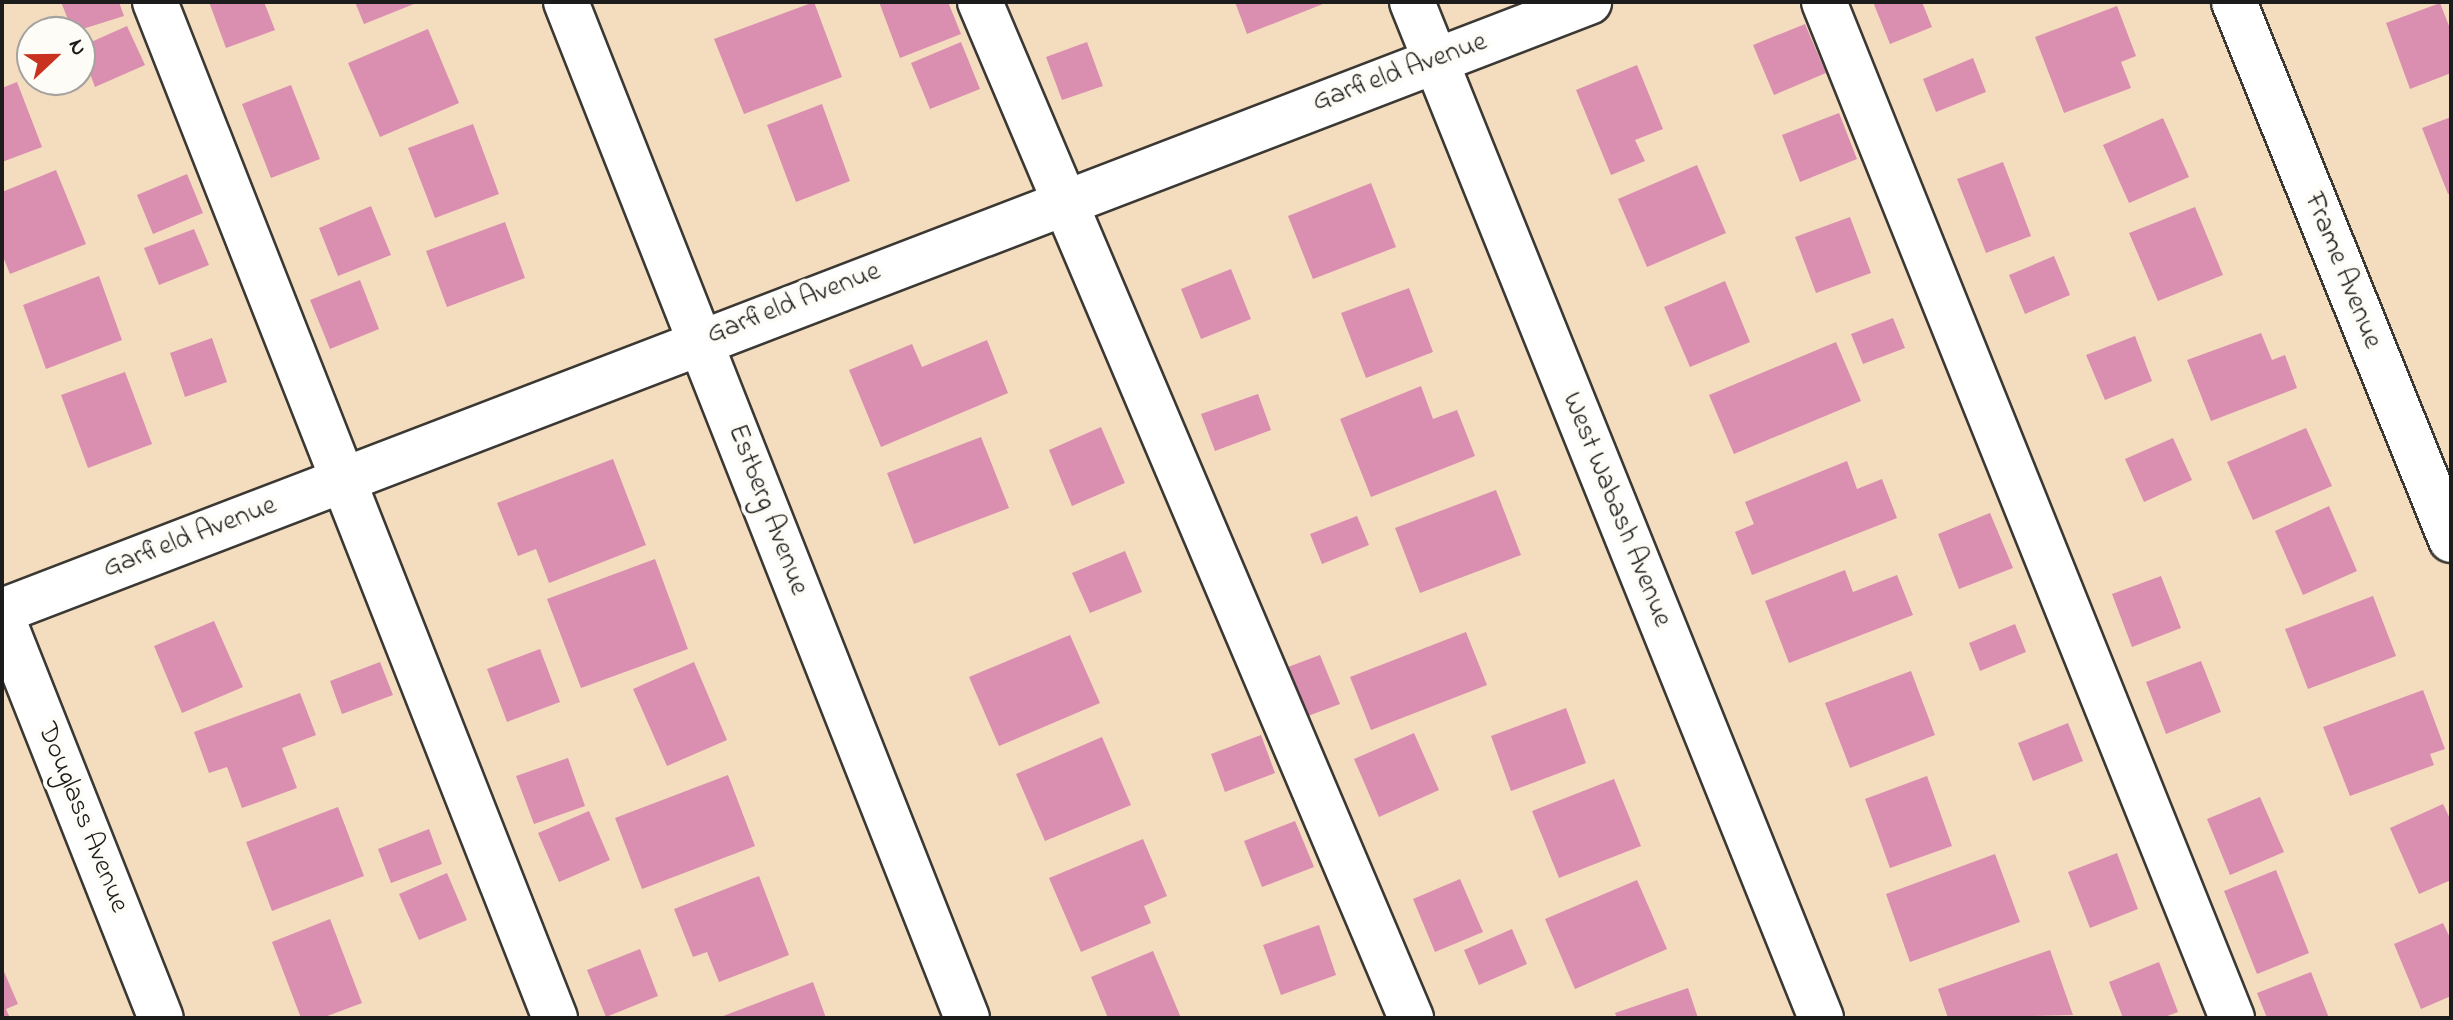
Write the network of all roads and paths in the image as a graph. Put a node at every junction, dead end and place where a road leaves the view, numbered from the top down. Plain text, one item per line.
1 (155, 2) edge
2 (566, 2) edge
3 (980, 2) edge
4 (1412, 2) edge
5 (1589, 2) edge
6 (1824, 2) edge
7 (2234, 2) edge
8 (1436, 61) junction
9 (1066, 200) junction
10 (700, 339) junction
11 (344, 478) junction
12 (2451, 540) edge
13 (2, 611) edge
14 (2, 617) edge
15 (161, 1018) edge
16 (555, 1018) edge
17 (967, 1018) edge
18 (1411, 1018) edge
19 (1821, 1018) edge
20 (2232, 1018) edge

1 - 11 street
2 - 10 street, Estberg Avenue
3 - 9 street
4 - 8 street, West Wabash Avenue
5 - 8 street, Garfield Avenue
6 - 20 street
7 - 12 street, Frame Avenue
8 - 9 street, Garfield Avenue
8 - 19 street, West Wabash Avenue
9 - 10 street, Garfield Avenue
9 - 18 street
10 - 11 street, Garfield Avenue
10 - 17 street, Estberg Avenue
11 - 13 street, Garfield Avenue
11 - 16 street
14 - 15 street, Douglass Avenue

